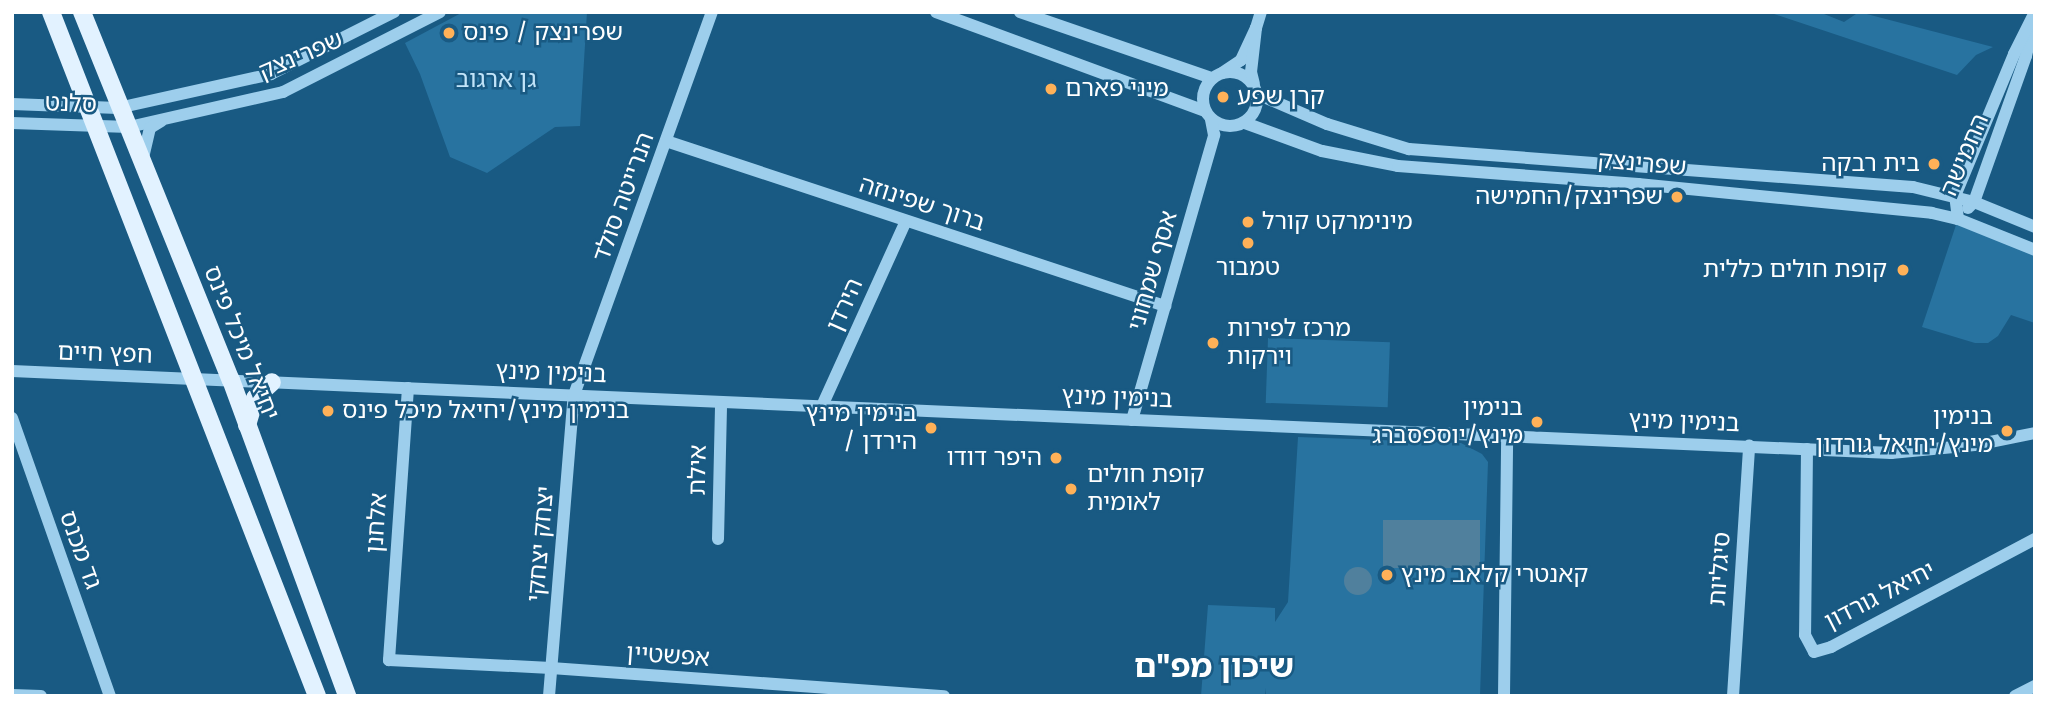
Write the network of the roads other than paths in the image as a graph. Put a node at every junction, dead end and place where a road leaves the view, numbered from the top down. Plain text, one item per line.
1 (51, 12) edge
2 (82, 12) edge
3 (440, 12) edge
4 (712, 12) edge
5 (936, 12) edge
6 (1020, 12) edge
7 (1261, 12) edge
8 (2034, 13) edge
9 (388, 14) edge
10 (1256, 28) junction
11 (397, 35) junction
12 (1217, 76) junction
13 (1255, 89) junction
14 (12, 104) edge
15 (87, 107) junction
16 (118, 108) junction
17 (1208, 115) junction
18 (164, 118) junction
19 (12, 123) edge
20 (1245, 123) junction
21 (96, 126) junction
22 (129, 127) junction
23 (1227, 127) junction
24 (1214, 135) junction
25 (666, 141) junction
26 (143, 166) junction
27 (1955, 196) junction
28 (1974, 202) junction
29 (1958, 219) junction
30 (906, 221) junction
31 (2035, 227) edge
32 (2035, 250) edge
33 (1165, 306) junction
34 (12, 372) edge
35 (196, 379) junction
36 (231, 380) junction
37 (271, 382) junction
38 (408, 388) junction
39 (574, 395) junction
40 (721, 402) junction
41 (822, 406) junction
42 (12, 418) edge
43 (1132, 420) junction
44 (247, 425) junction
45 (1507, 436) junction
46 (2034, 436) edge
47 (1749, 446) junction
48 (1807, 449) junction
49 (718, 539) dead end
50 (2035, 539) edge
51 (389, 660) joint
52 (551, 668) junction
53 (721, 681) junction
54 (2035, 687) edge
55 (12, 695) edge
56 (41, 696) edge
57 (110, 696) edge
58 (317, 696) edge
59 (347, 696) edge
60 (549, 696) edge
61 (720, 696) edge
62 (944, 696) edge
63 (1504, 696) edge
64 (1734, 696) edge
65 (2015, 696) edge

1 - 15 main road
2 - 16 main road, יחיאל מיכל פינס
3 - 11 street, שפרינצק
4 - 25 street, הנרייטה סולד
5 - 17 street
6 - 12 street
7 - 10 street
8 - 27 street, החמישה
8 - 28 street, החמישה
9 - 11 street
9 - 16 street, שפרינצק
10 - 12 street
10 - 13 street
11 - 18 street, שפרינצק
12 - 13 street
12 - 17 street
13 - 20 street
13 - 27 street, שפרינצק
14 - 15 street, סלנט
15 - 16 street, סלנט
15 - 21 main road
16 - 22 main road, יחיאל מיכל פינס
17 - 23 street
17 - 24 street, אסף שמחוני
18 - 22 street, שפרינצק
18 - 26 street
19 - 21 street, סלנט
20 - 23 street
20 - 29 street, שפרינצק
21 - 22 street, סלנט
21 - 35 main road
22 - 26 main road, יחיאל מיכל פינס
23 - 24 street
24 - 33 street, אסף שמחוני
25 - 30 street, ברוך שפינוזה
25 - 39 street, הנרייטה סולד
26 - 36 main road, יחיאל מיכל פינס
27 - 28 street, שפרינצק
27 - 29 street, החמישה
28 - 29 street, החמישה
28 - 31 street, שפרינצק
29 - 32 street, שפרינצק
30 - 33 street, ברוך שפינוזה
30 - 41 street, הירדן
33 - 43 street, אסף שמחוני
34 - 35 street, חפץ חיים
35 - 36 street, בנימין מינץ
35 - 58 main road
36 - 37 street, בנימין מינץ
36 - 44 main road, יחיאל מיכל פינס
37 - 38 street, בנימין מינץ
37 - 44 main road
38 - 39 street, בנימין מינץ
38 - 51 street, אלחנן
39 - 40 street, בנימין מינץ
39 - 52 street, יצחק יצחקי
40 - 41 street, בנימין מינץ
40 - 49 street, אילת
41 - 43 street, בנימין מינץ
42 - 57 street, גד מכנס
43 - 45 street, בנימין מינץ
44 - 59 main road, יחיאל מיכל פינס
45 - 47 street, בנימין מינץ
45 - 63 street
46 - 48 street, בנימין מינץ
47 - 48 street, בנימין מינץ
47 - 64 street, סיגליות
48 - 50 street, יחיאל גורדון
51 - 52 street, אפשטיין
52 - 53 street, אפשטיין
52 - 60 street, יצחק יצחקי
53 - 61 street
53 - 62 street, אפשטיין
54 - 65 street
55 - 56 street

